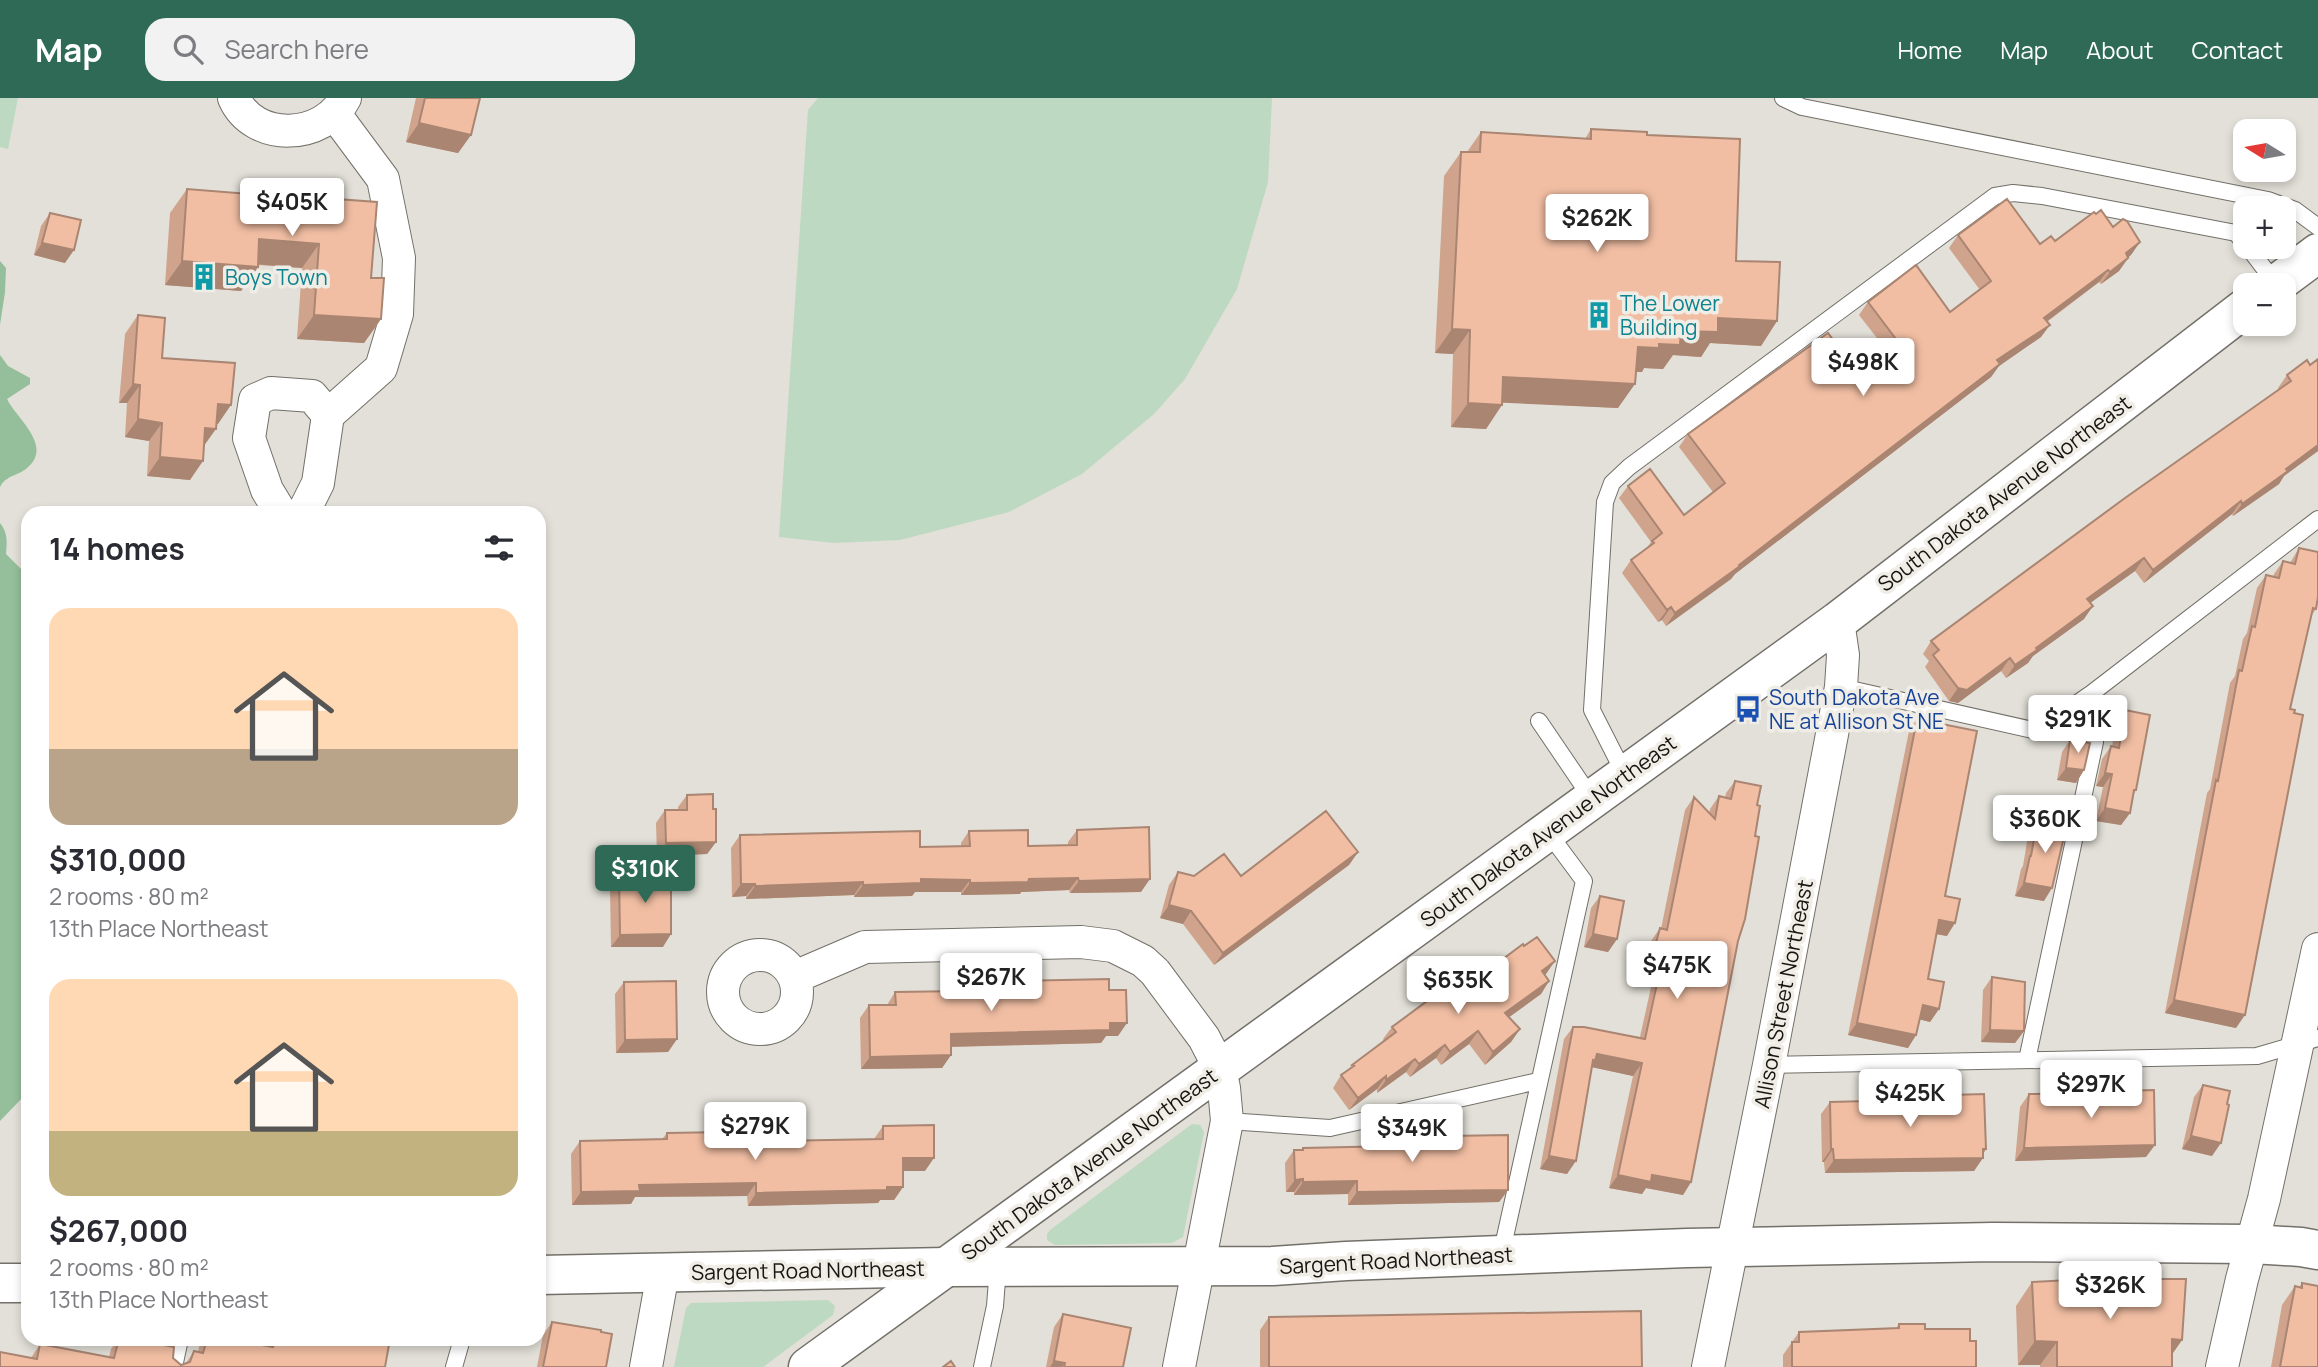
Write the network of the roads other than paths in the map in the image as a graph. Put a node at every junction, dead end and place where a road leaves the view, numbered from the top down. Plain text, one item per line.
1 (234, 98) edge
2 (1783, 98) edge
3 (340, 106) edge
4 (2233, 197) edge
5 (2296, 211) edge
6 (2318, 227) edge
7 (2233, 235) edge
8 (2318, 253) edge
9 (2292, 273) edge
10 (2233, 317) edge
11 (328, 415) junction
12 (277, 506) edge
13 (306, 506) edge
14 (2318, 519) edge
15 (1838, 621) junction
16 (1841, 687) junction
17 (2092, 693) junction
18 (1539, 721) dead end
19 (1625, 775) junction
20 (1592, 799) junction
21 (1547, 831) junction
22 (2318, 949) edge
23 (794, 977) dead end
24 (2308, 1041) edge
25 (2027, 1060) junction
26 (1769, 1065) junction
27 (1220, 1069) junction
28 (1538, 1081) junction
29 (1227, 1121) junction
30 (2252, 1244) junction
31 (1732, 1247) junction
32 (2318, 1250) edge
33 (1501, 1255) junction
34 (1198, 1266) junction
35 (947, 1267) junction
36 (998, 1267) junction
37 (663, 1273) junction
38 (546, 1275) edge
39 (0, 1283) edge
40 (21, 1283) edge
41 (178, 1346) edge
42 (460, 1346) edge
43 (174, 1367) edge
44 (454, 1367) edge
45 (646, 1367) edge
46 (808, 1367) edge
47 (982, 1367) edge
48 (1179, 1367) edge
49 (1708, 1367) edge
50 (2222, 1367) edge

1 - 3 street
2 - 4 lane
3 - 11 street
5 - 6 lane
7 - 19 lane
8 - 9 main road
10 - 15 main road, South Dakota Avenue Northeast
11 - 12 street
11 - 13 street
14 - 17 lane
15 - 16 street, Allison Street Northeast
15 - 19 main road, South Dakota Avenue Northeast
16 - 17 lane
16 - 26 street, Allison Street Northeast
17 - 25 lane
18 - 20 lane
19 - 20 main road, South Dakota Avenue Northeast
20 - 21 main road, South Dakota Avenue Northeast
21 - 27 main road, South Dakota Avenue Northeast
21 - 28 lane
22 - 24 street
23 - 27 street
24 - 25 lane
24 - 30 street
25 - 26 lane
26 - 31 street, Allison Street Northeast
27 - 29 street
27 - 35 main road, South Dakota Avenue Northeast
28 - 29 lane
28 - 33 lane
29 - 34 street
30 - 31 main road, Sargent Road Northeast
30 - 32 main road, Sargent Road Northeast
30 - 50 street
31 - 33 main road, Sargent Road Northeast
31 - 49 street, Allison Street Northeast
33 - 34 main road, Sargent Road Northeast
34 - 36 main road, Sargent Road Northeast
34 - 48 street
35 - 36 main road, Sargent Road Northeast
35 - 37 main road, Sargent Road Northeast
35 - 46 main road, South Dakota Avenue Northeast
36 - 47 lane
37 - 38 main road, Sargent Road Northeast
37 - 45 street
39 - 40 main road
41 - 43 lane
42 - 44 lane

